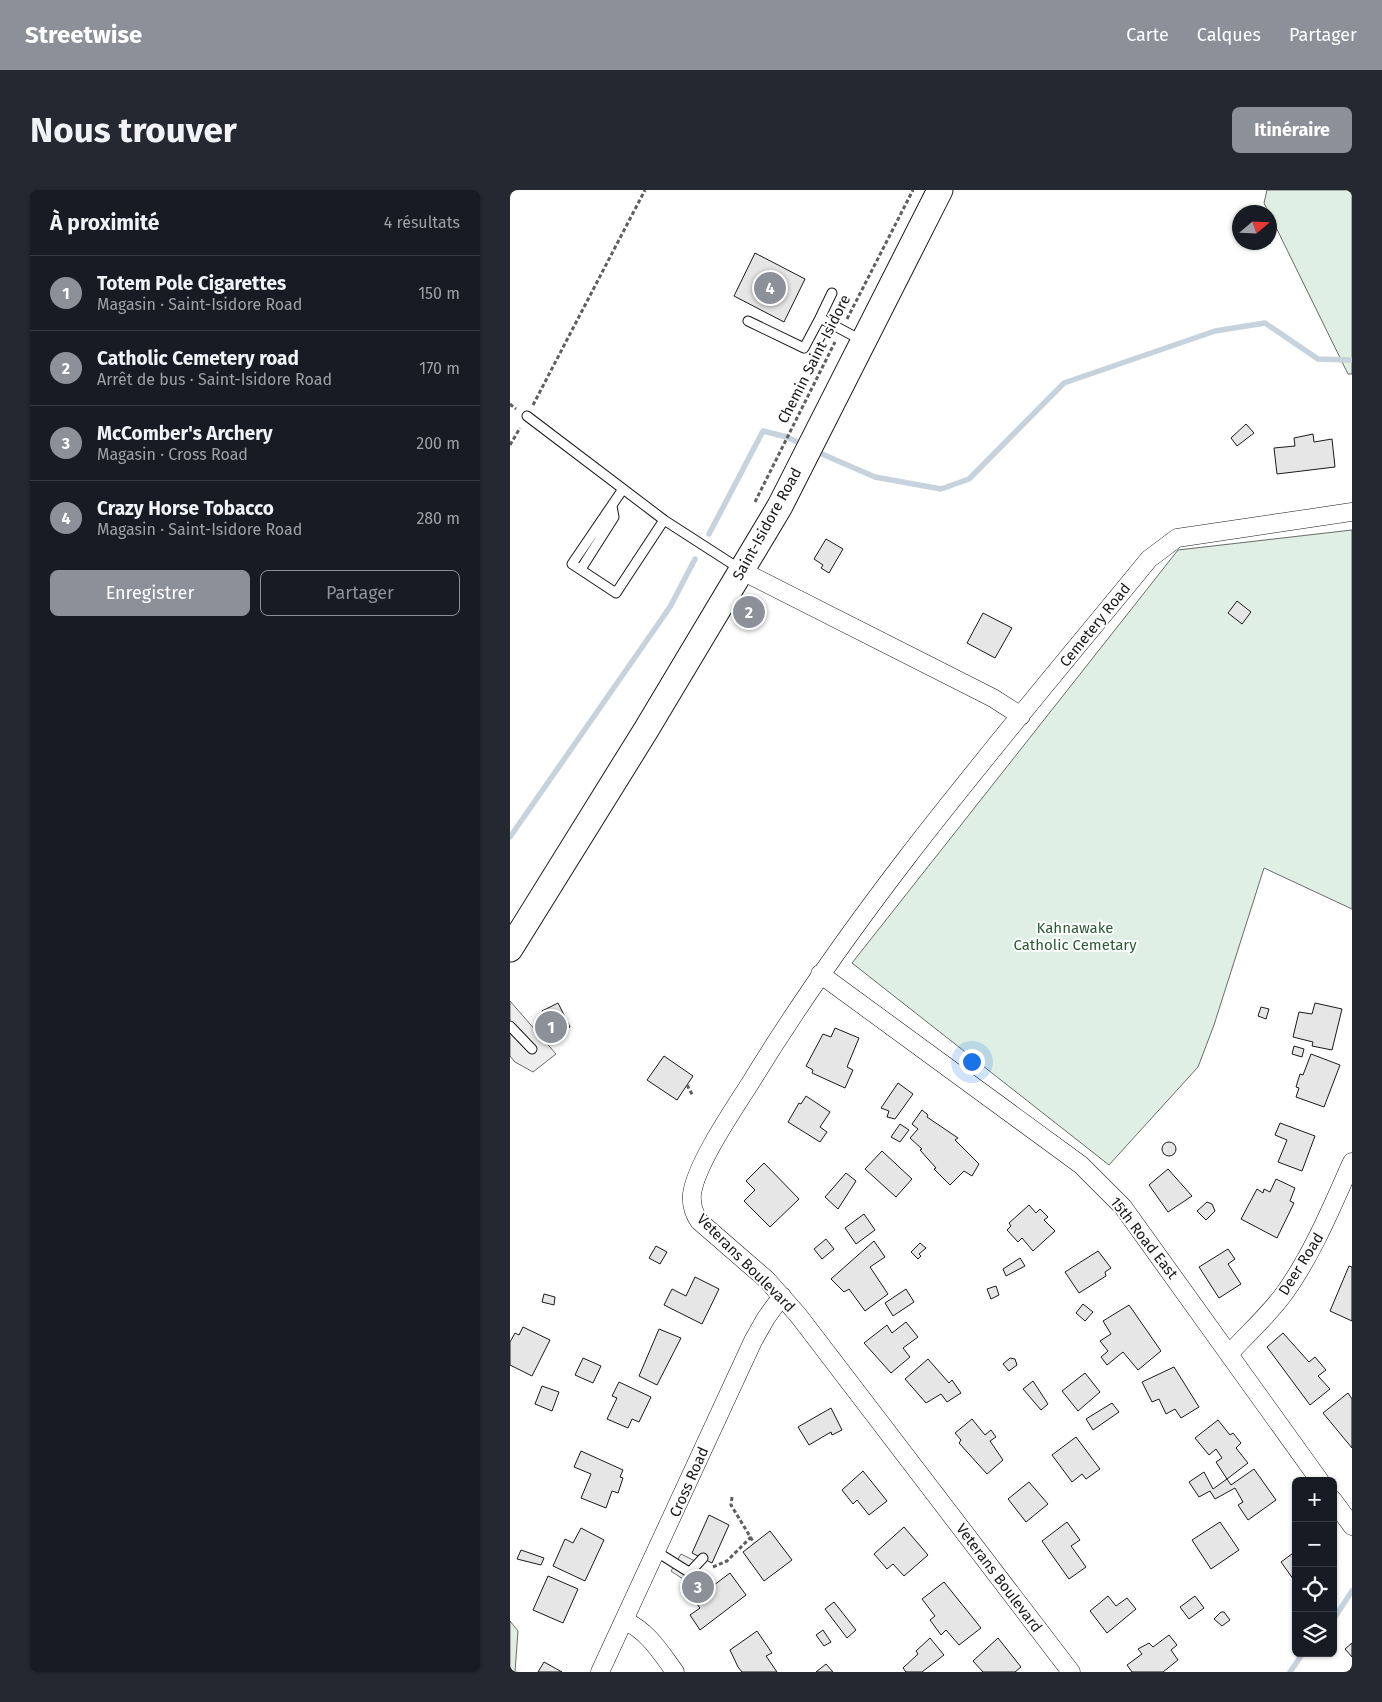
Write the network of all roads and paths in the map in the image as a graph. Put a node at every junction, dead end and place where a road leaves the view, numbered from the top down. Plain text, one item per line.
1 (644, 190) edge
2 (912, 190) edge
3 (940, 190) edge
4 (832, 293) dead end
5 (820, 318) junction
6 (748, 321) dead end
7 (841, 329) junction
8 (864, 341) junction
9 (527, 416) junction
10 (510, 445) edge
11 (623, 489) junction
12 (753, 505) dead end
13 (1352, 512) edge
14 (664, 520) junction
15 (742, 571) junction
16 (1021, 716) junction
17 (909, 857) joint
18 (510, 949) edge
19 (820, 974) junction
20 (510, 1026) edge
21 (532, 1049) dead end
22 (687, 1085) dead end
23 (693, 1096) dead end
24 (1352, 1162) edge
25 (782, 1296) junction
26 (1230, 1353) junction
27 (1317, 1477) edge
28 (732, 1497) dead end
29 (1337, 1505) edge
30 (1352, 1526) edge
31 (751, 1537) junction
32 (754, 1543) dead end
33 (657, 1552) junction
34 (703, 1558) dead end
35 (691, 1573) junction
36 (626, 1621) junction
37 (600, 1672) edge
38 (675, 1672) edge
39 (1071, 1672) edge

1 - 9 path
2 - 7 path, Chemin Saint-Isidore
3 - 8 street, Saint-Isidore Road
4 - 5 lane
5 - 6 lane
5 - 7 lane
7 - 8 lane
7 - 12 path, Chemin Saint-Isidore
8 - 15 street, Saint-Isidore Road
9 - 10 path
9 - 11 lane
11 - 14 lane
11 - 14 lane
13 - 16 street, Cemetery Road
14 - 15 lane
15 - 16 street
15 - 18 street, Saint-Isidore Road
16 - 17 street, Cemetery Road
17 - 19 street, Veterans Boulevard
19 - 25 street, Veterans Boulevard
19 - 26 street, 15th Road East
20 - 21 lane
22 - 23 path
24 - 26 street, Deer Road
25 - 33 street, Cross Road
25 - 39 street, Veterans Boulevard
26 - 27 street, 15th Road East
28 - 31 path
29 - 30 street
31 - 32 path
31 - 35 path
33 - 35 lane
33 - 36 street, Cross Road
34 - 35 lane
36 - 37 street, Cross Road
36 - 38 street

